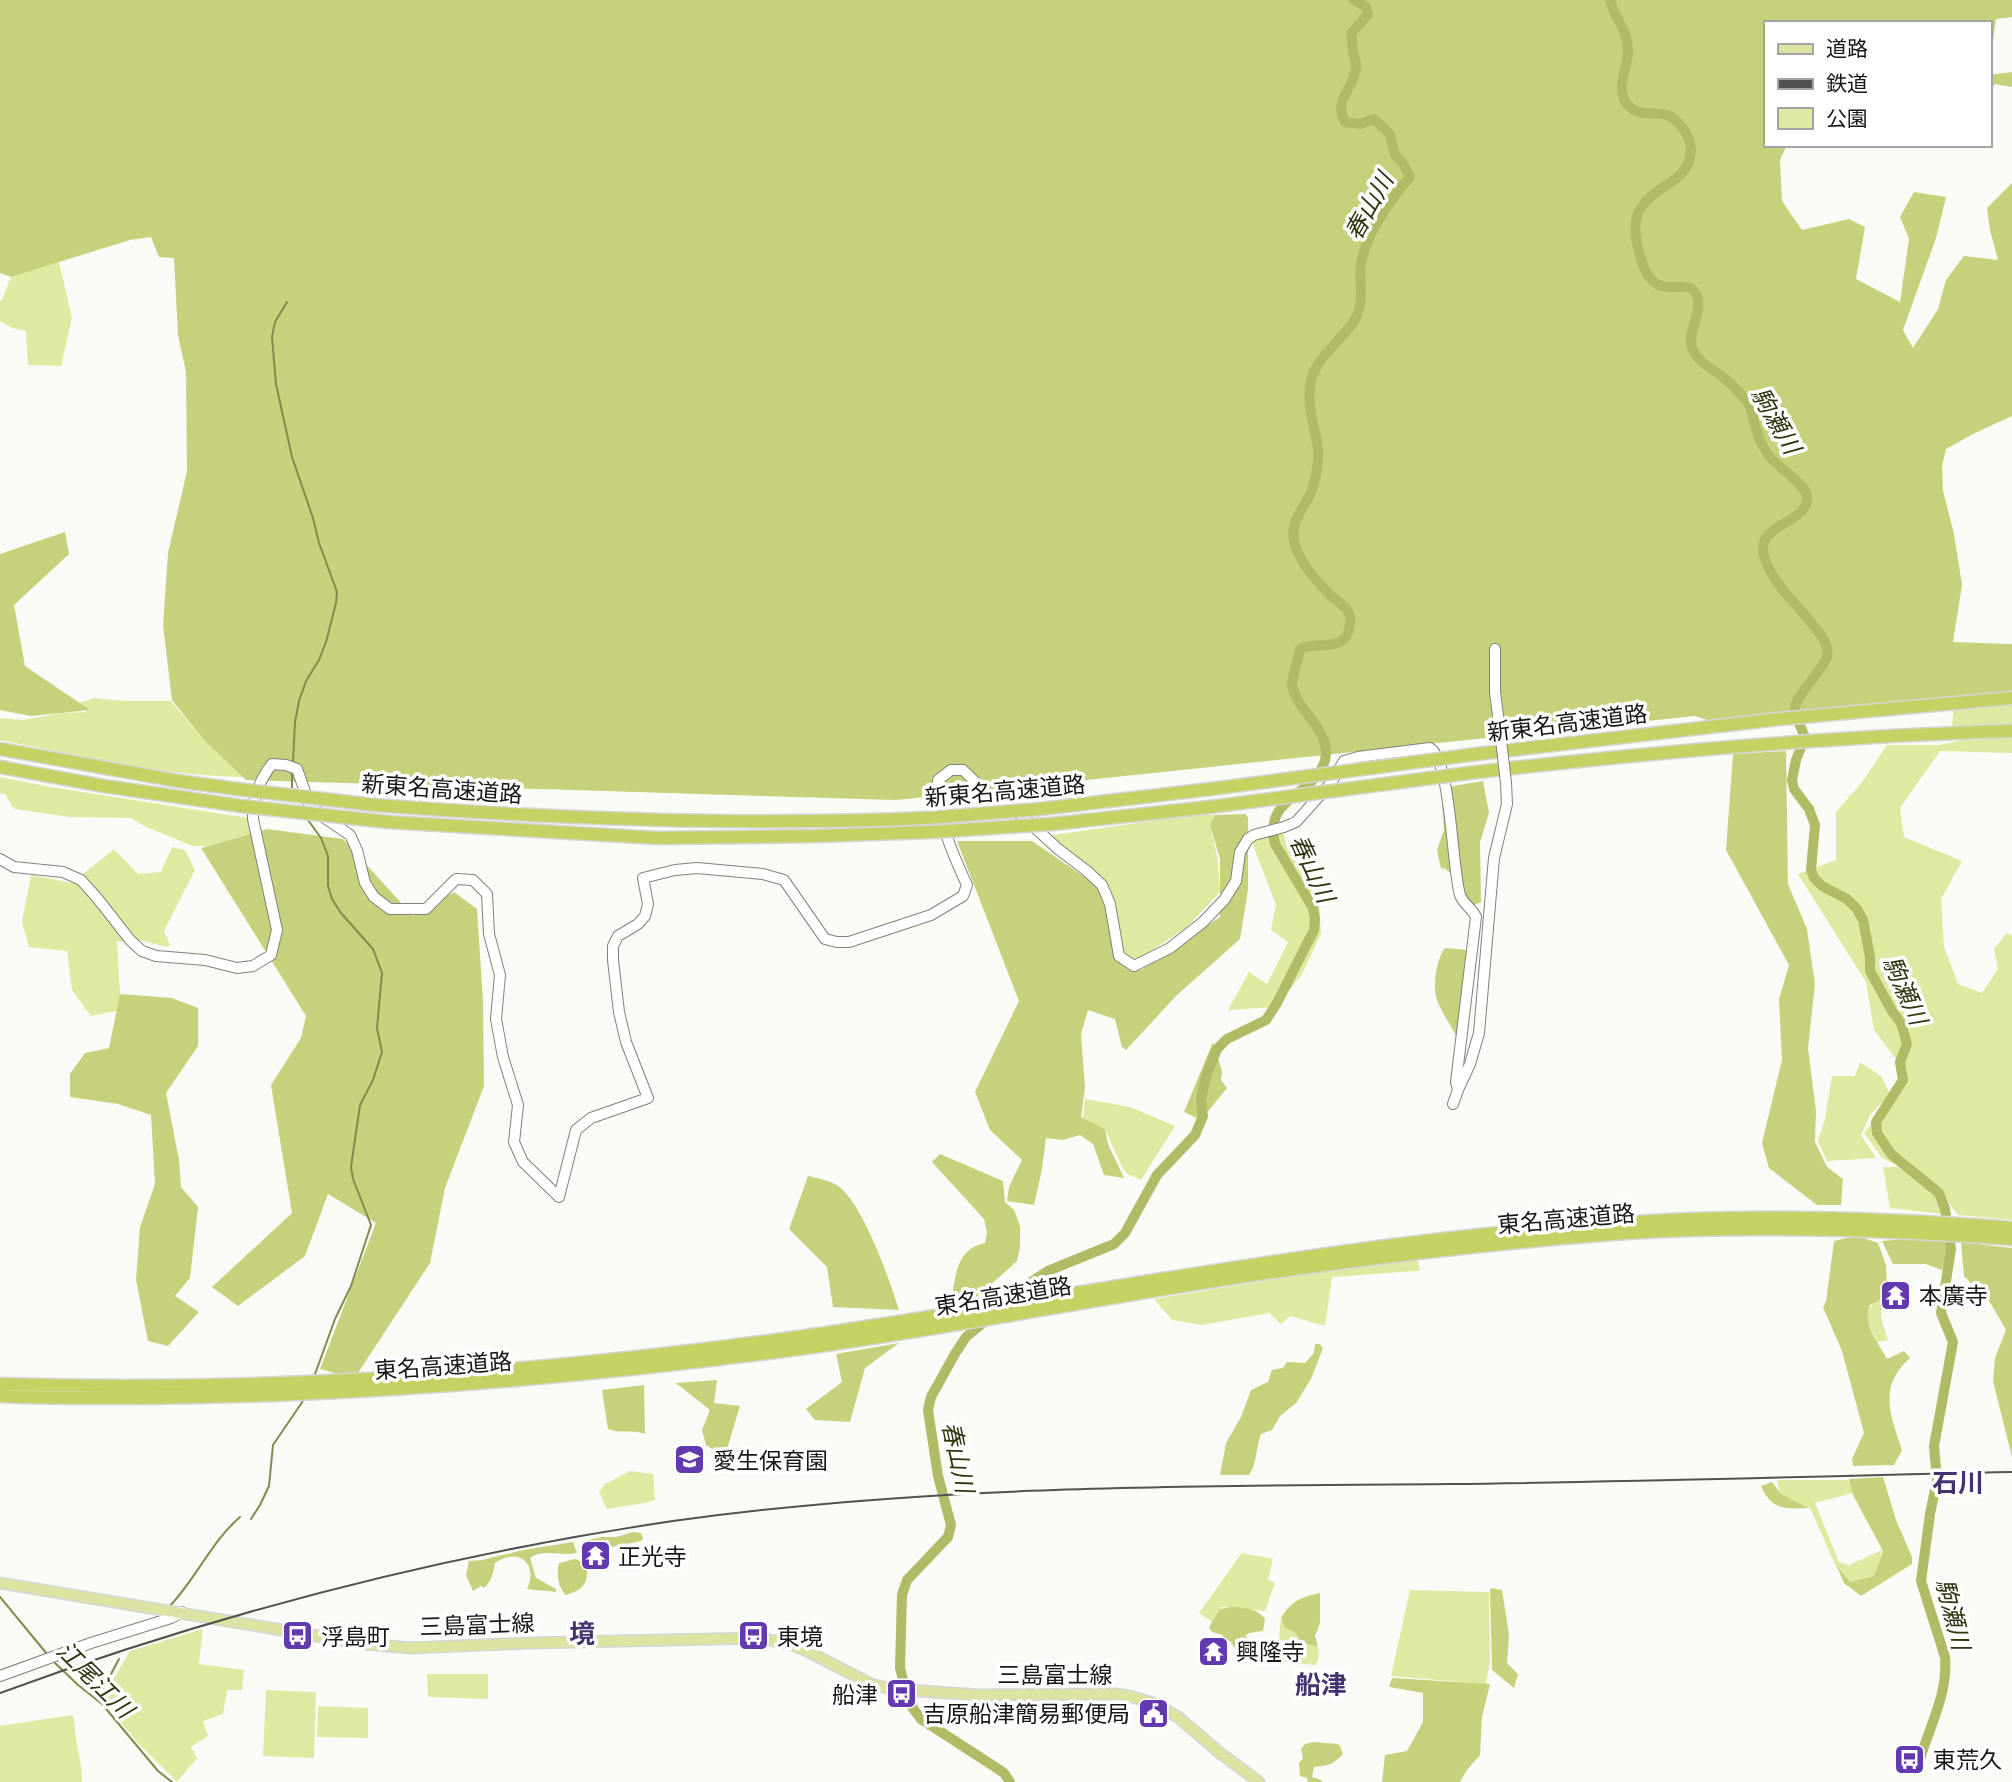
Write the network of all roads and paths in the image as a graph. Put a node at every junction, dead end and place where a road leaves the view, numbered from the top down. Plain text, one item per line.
1 (1495, 649) dead end
2 (2012, 698) edge
3 (2012, 731) edge
4 (0, 749) edge
5 (0, 767) edge
6 (0, 859) edge
7 (1458, 1090) junction
8 (1453, 1104) dead end
9 (1783, 1223) junction
10 (2012, 1228) edge
11 (2012, 1239) edge
12 (0, 1384) edge
13 (184, 1392) junction
14 (0, 1396) edge
15 (0, 1583) edge
16 (172, 1611) junction
17 (0, 1676) edge
18 (1259, 1782) edge

1 - 7 street, bridge
2 - 4 highway, 新東名高速道路, bridge
3 - 5 highway, 新東名高速道路, bridge
6 - 7 street
7 - 8 street
9 - 10 highway, 東名高速道路
9 - 11 highway, 東名高速道路
9 - 13 highway, 東名高速道路
12 - 13 highway, 東名高速道路
13 - 14 highway, 東名高速道路
15 - 16 main road, 三島富士線
16 - 17 street
16 - 18 main road, 三島富士線

